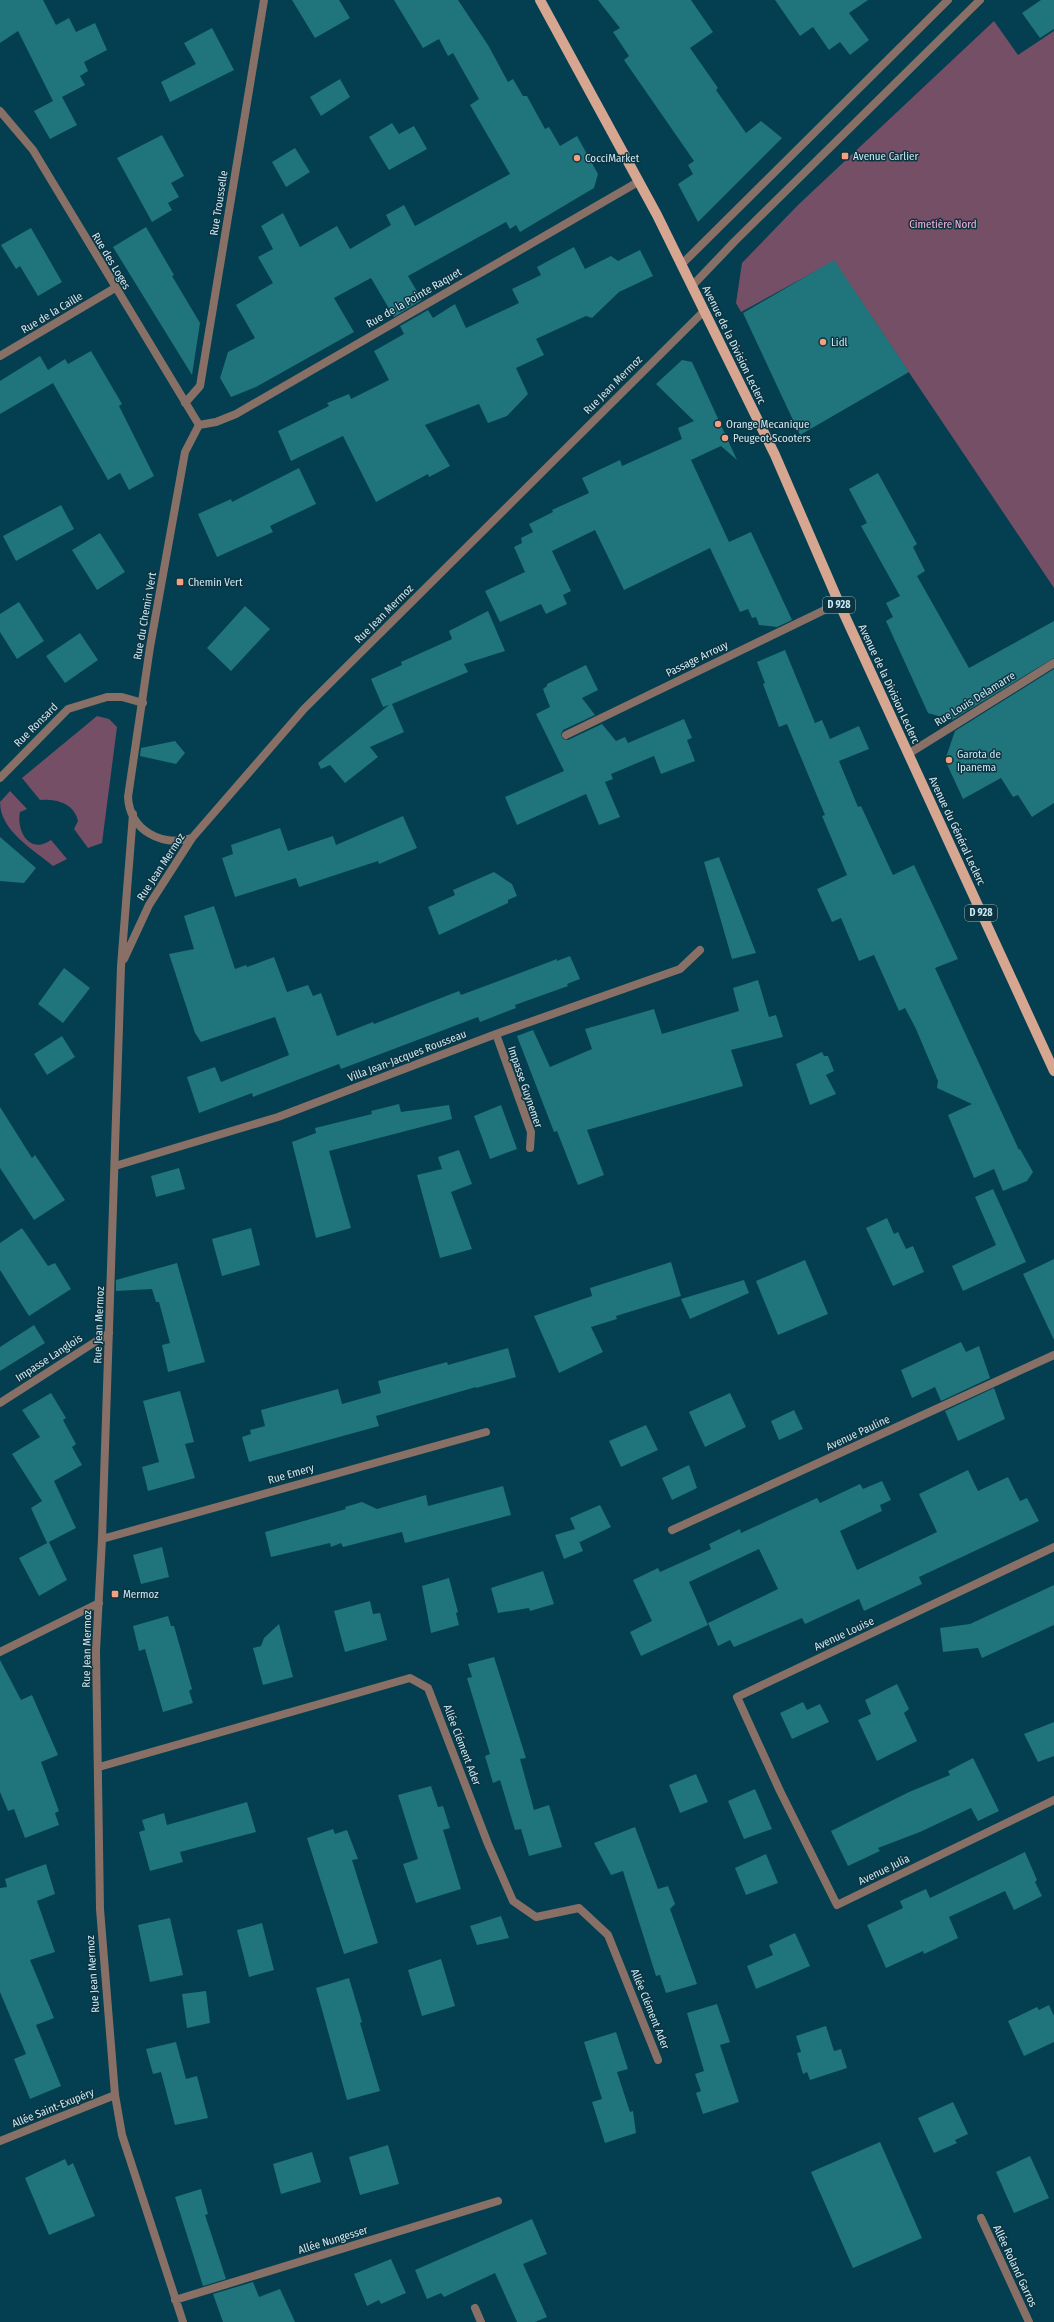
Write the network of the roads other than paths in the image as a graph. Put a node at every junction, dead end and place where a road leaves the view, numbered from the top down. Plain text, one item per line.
1 (264, 0) edge
2 (540, 0) edge
3 (948, 0) edge
4 (980, 0) edge
5 (0, 111) edge
6 (638, 182) junction
7 (681, 264) junction
8 (692, 286) junction
9 (115, 288) junction
10 (704, 311) junction
11 (0, 356) edge
12 (185, 403) junction
13 (199, 425) junction
14 (839, 603) junction
15 (1054, 663) edge
16 (143, 703) junction
17 (566, 735) dead end
18 (908, 754) junction
19 (0, 778) edge
20 (133, 814) junction
21 (192, 838) junction
22 (700, 950) dead end
23 (121, 966) junction
24 (496, 1034) junction
25 (1054, 1071) edge
26 (530, 1148) dead end
27 (115, 1166) junction
28 (109, 1333) junction
29 (1054, 1355) edge
30 (0, 1403) edge
31 (486, 1432) dead end
32 (672, 1530) dead end
33 (102, 1539) junction
34 (1054, 1547) edge
35 (99, 1603) junction
36 (0, 1652) edge
37 (99, 1767) junction
38 (780, 1792) joint
39 (1054, 1800) edge
40 (658, 2060) dead end
41 (115, 2095) junction
42 (0, 2141) edge
43 (498, 2201) dead end
44 (981, 2218) dead end
45 (175, 2300) junction
46 (475, 2308) dead end
47 (183, 2322) edge
48 (481, 2322) edge
49 (1029, 2322) edge

1 - 12 street, Rue Trousselle
2 - 6 main road, Avenue de la Division Leclerc / D 928
3 - 7 street
4 - 8 street
5 - 9 street, Rue des Loges
6 - 7 main road, Avenue de la Division Leclerc / D 928
6 - 13 street, Rue de la Pointe Raquet
7 - 8 main road, Avenue de la Division Leclerc / D 928
8 - 10 main road, Avenue de la Division Leclerc / D 928
9 - 11 street, Rue de la Caille
9 - 12 street, Rue des Loges
10 - 14 main road, Avenue de la Division Leclerc / D 928
10 - 21 street, Rue Jean Mermoz
12 - 13 street, Rue des Loges
13 - 16 street, Rue du Chemin Vert
14 - 17 street, Passage Arrouy
14 - 18 main road, Avenue de la Division Leclerc / D 928
15 - 18 street, Rue Louis Delamarre
16 - 19 street, Rue Ronsard
16 - 20 street, Rue du Chemin Vert
18 - 25 main road, Avenue du Général Leclerc / D 928
20 - 21 street
20 - 23 street, Rue Jean Mermoz
21 - 23 street, Rue Jean Mermoz
22 - 24 street, Villa Jean-Jacques Rousseau
23 - 27 street, Rue Jean Mermoz
24 - 26 street, Impasse Guynemer
24 - 27 street, Villa Jean-Jacques Rousseau
27 - 28 street, Rue Jean Mermoz
28 - 30 street, Impasse Langlois
28 - 33 street, Rue Jean Mermoz
29 - 32 street, Avenue Pauline
31 - 33 street, Rue Emery
33 - 35 street, Rue Jean Mermoz
34 - 38 street, Avenue Louise
35 - 36 street
35 - 37 street, Rue Jean Mermoz
37 - 40 street, Allée Clément Ader
37 - 41 street, Rue Jean Mermoz
38 - 39 street, Avenue Julia
41 - 42 street, Allée Saint-Exupéry
41 - 45 street, Rue Jean Mermoz
43 - 45 street, Allée Nungesser
44 - 49 street, Allée Roland Garros
45 - 47 street, Rue Jean Mermoz
46 - 48 street

